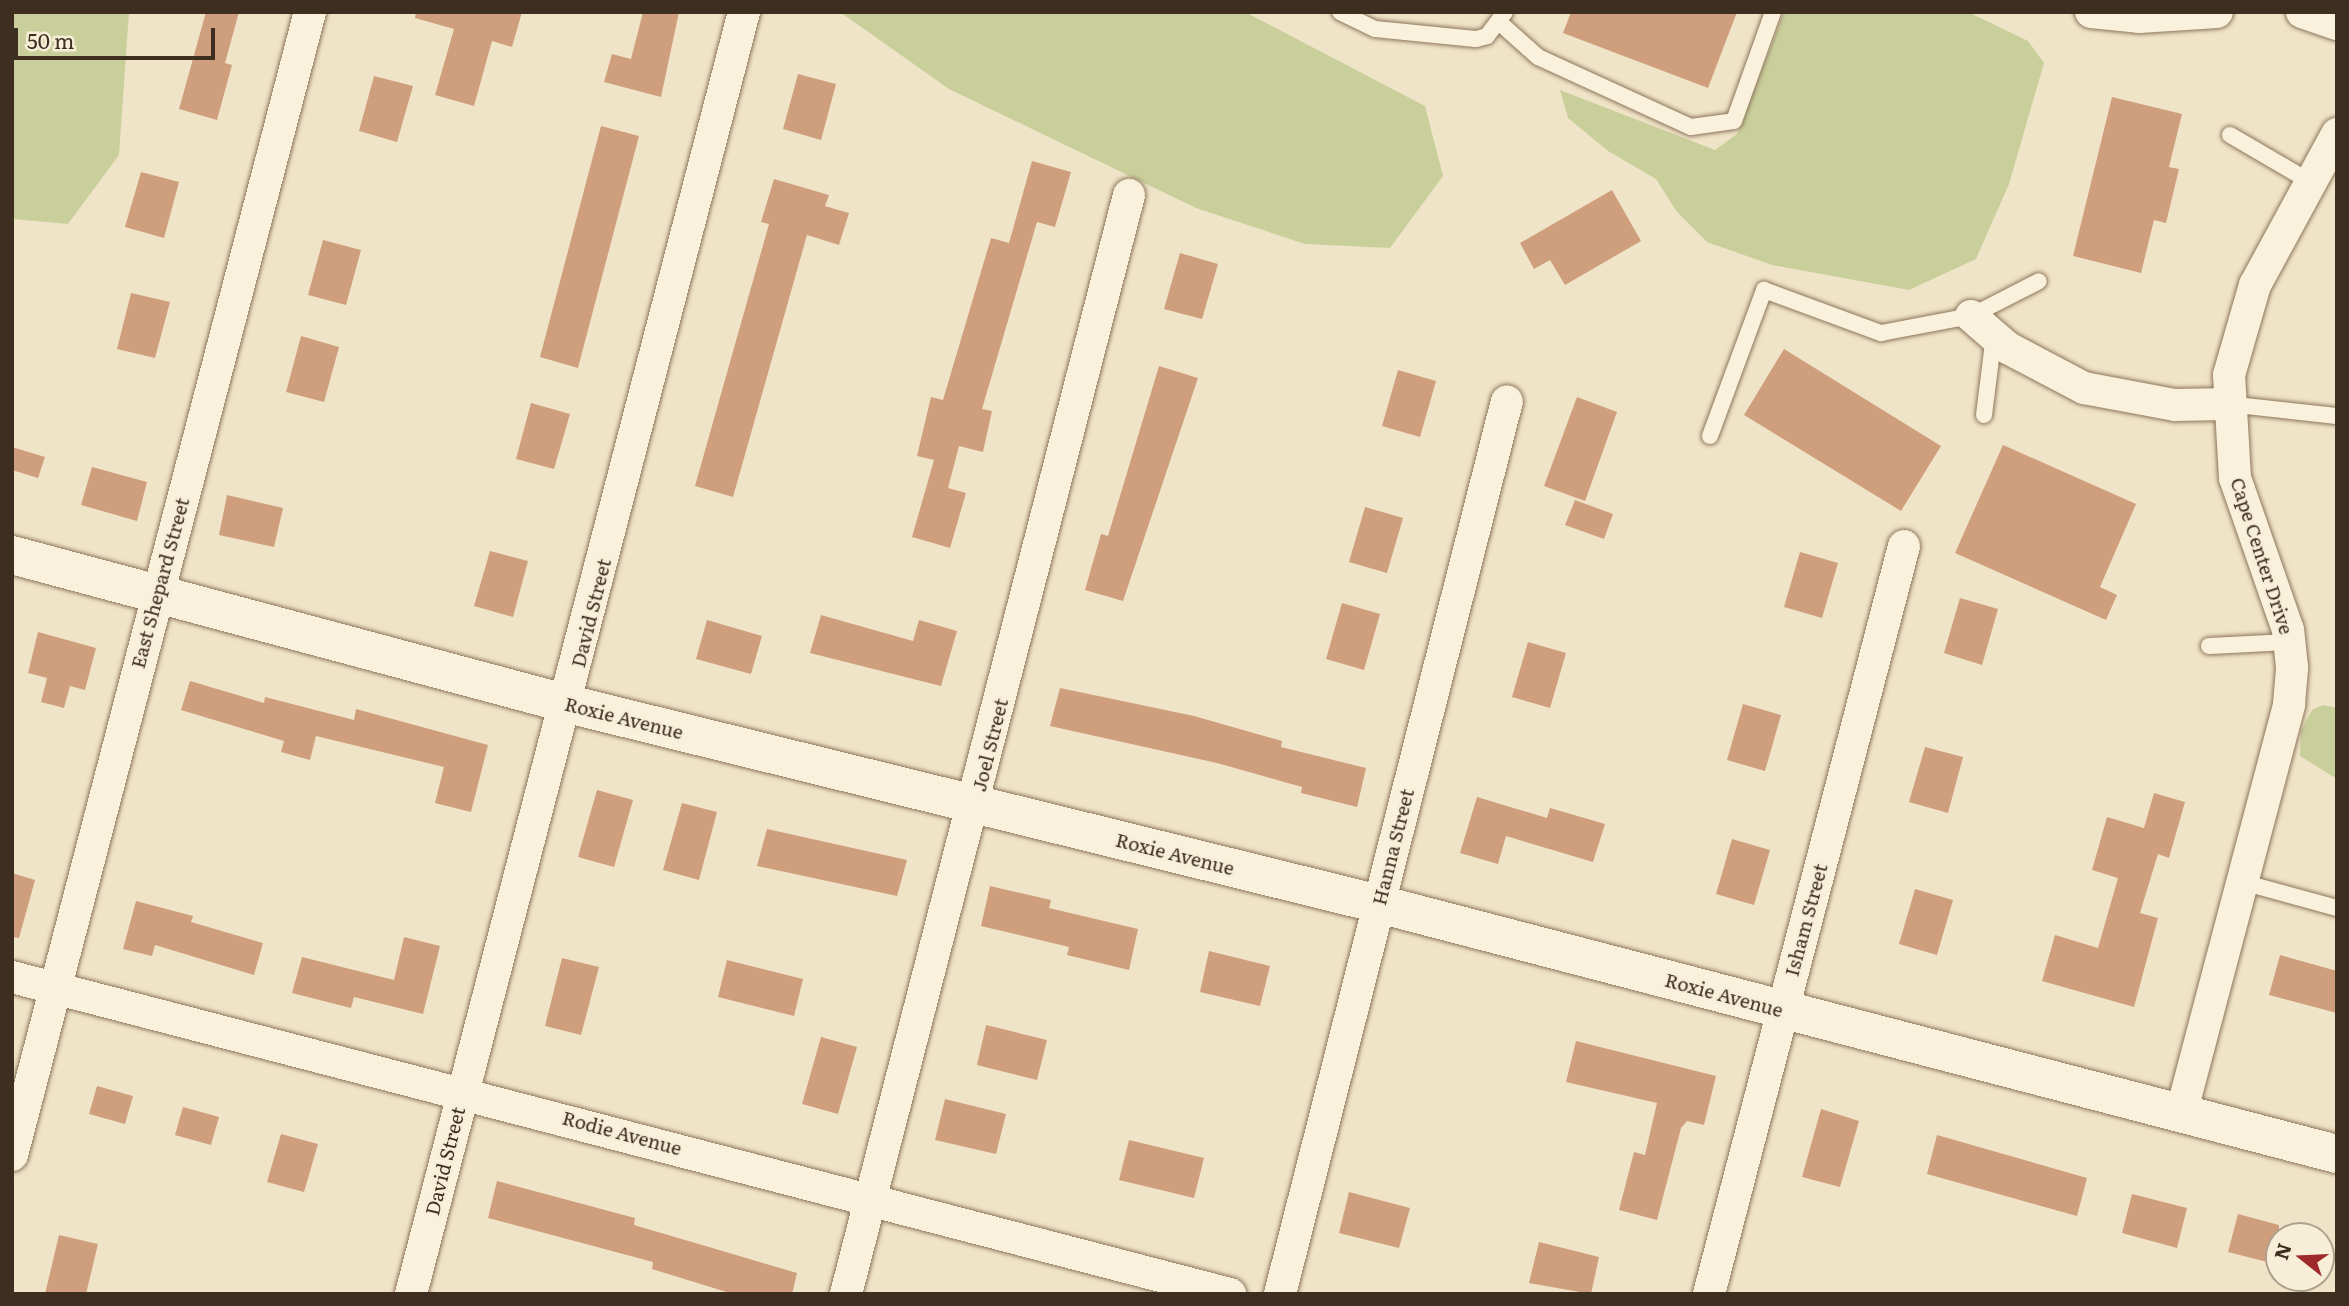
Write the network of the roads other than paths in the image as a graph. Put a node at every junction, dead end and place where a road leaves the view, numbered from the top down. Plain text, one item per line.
1 (310, 12) edge
2 (744, 12) edge
3 (1340, 12) edge
4 (1773, 12) edge
5 (2091, 12) edge
6 (2217, 12) edge
7 (2302, 12) edge
8 (1503, 18) edge
9 (2337, 24) edge
10 (2337, 134) edge
11 (2230, 135) dead end
12 (2323, 176) edge
13 (1129, 195) dead end
14 (2039, 281) dead end
15 (1982, 326) junction
16 (1507, 401) dead end
17 (2228, 404) junction
18 (1984, 415) dead end
19 (2337, 416) edge
20 (1710, 436) dead end
21 (1904, 546) dead end
22 (12, 555) edge
23 (158, 592) junction
24 (2289, 642) junction
25 (2209, 646) dead end
26 (568, 704) junction
27 (975, 804) junction
28 (2242, 882) junction
29 (1379, 904) junction
30 (2337, 908) edge
31 (12, 977) edge
32 (55, 988) junction
33 (1783, 1010) junction
34 (463, 1091) junction
35 (2181, 1114) junction
36 (2337, 1154) edge
37 (12, 1155) edge
38 (871, 1199) junction
39 (411, 1294) edge
40 (846, 1294) edge
41 (1230, 1294) edge
42 (1280, 1294) edge
43 (1709, 1294) edge

1 - 23 street, East Shepard Street
2 - 26 street, David Street
3 - 8 lane
4 - 8 lane
5 - 6 street
7 - 9 street
10 - 12 street, Cape Center Drive
11 - 12 lane
12 - 17 street, Cape Center Drive
13 - 27 street, Joel Street
14 - 15 lane
15 - 17 street
15 - 18 lane
15 - 20 lane
16 - 29 street, Hanna Street
17 - 19 lane
17 - 24 street, Cape Center Drive
21 - 33 street, Isham Street
22 - 23 street, Roxie Avenue
23 - 26 street, Roxie Avenue
23 - 32 street, East Shepard Street
24 - 25 lane
24 - 28 street, Cape Center Drive
26 - 27 street, Roxie Avenue
26 - 34 street, David Street
27 - 29 street, Roxie Avenue
27 - 38 street, Joel Street
28 - 30 lane
28 - 35 street, Cape Center Drive
29 - 33 street, Roxie Avenue
29 - 42 street, Hanna Street
31 - 32 street, Rodie Avenue
32 - 34 street, Rodie Avenue
32 - 37 street, East Shepard Street
33 - 35 street, Roxie Avenue
33 - 43 street, Isham Street
34 - 38 street, Rodie Avenue
34 - 39 street, David Street
35 - 36 street, Roxie Avenue
38 - 40 street, Joel Street
38 - 41 street, Rodie Avenue

